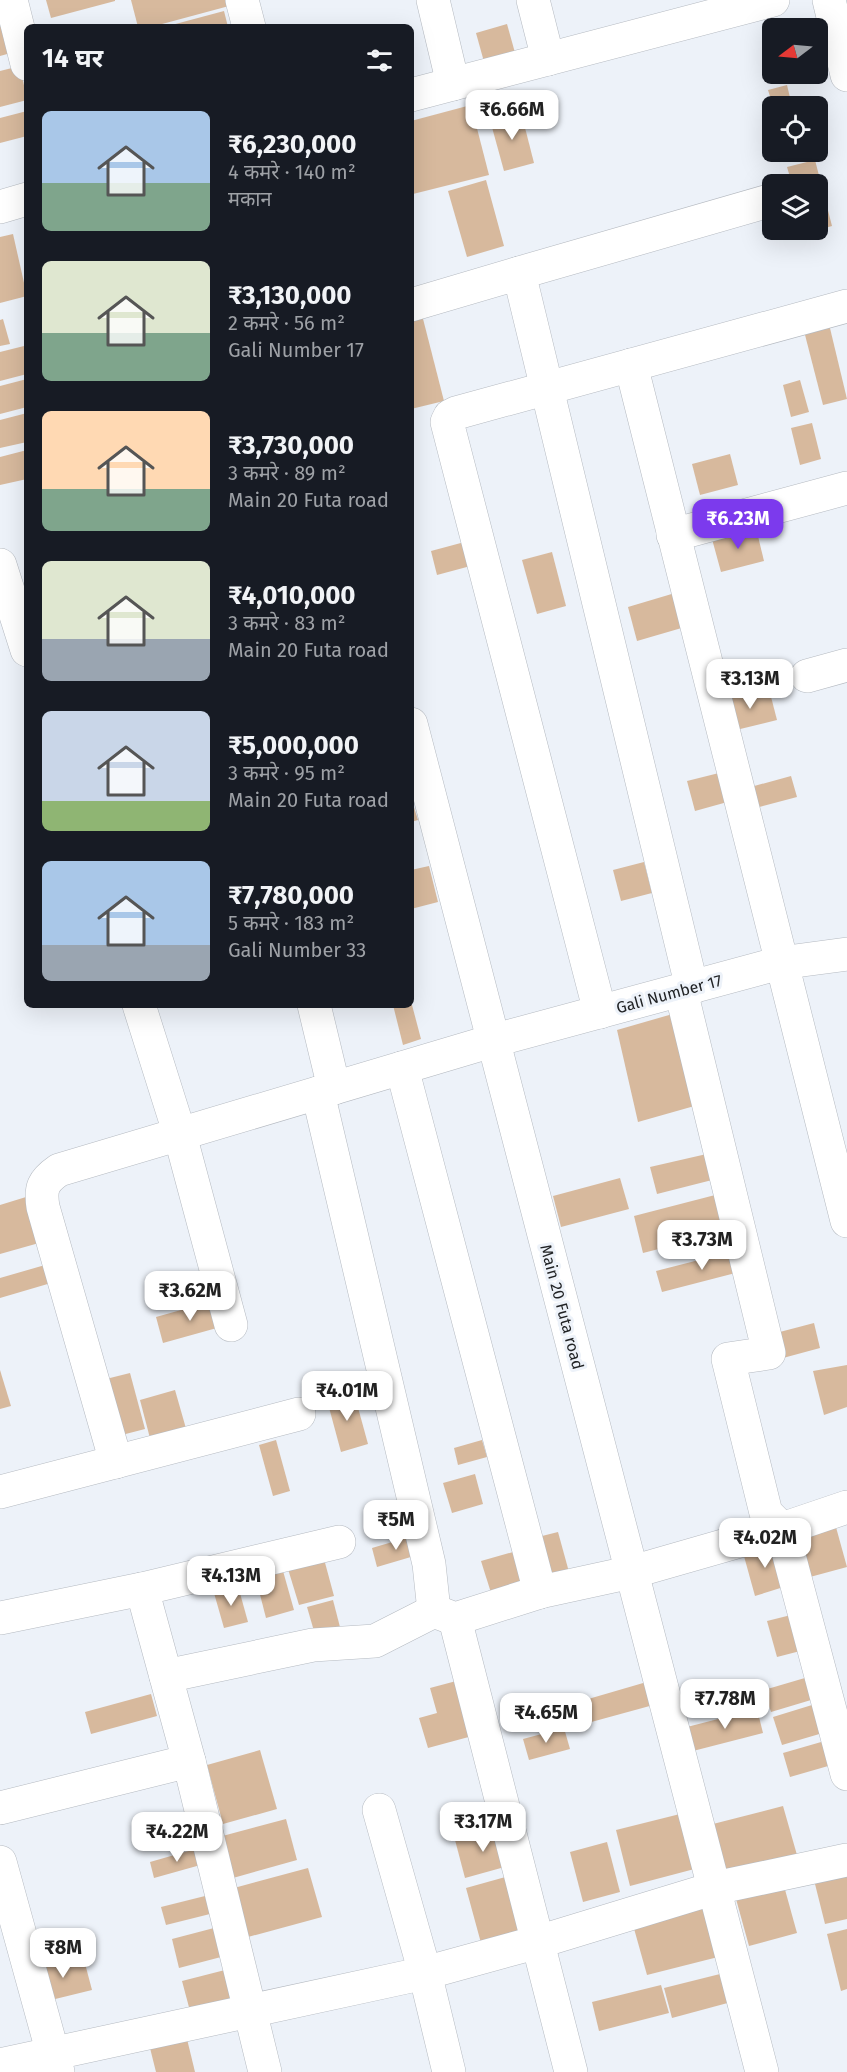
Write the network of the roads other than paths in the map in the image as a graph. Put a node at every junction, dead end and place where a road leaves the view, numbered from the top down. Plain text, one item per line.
1 (11, 0) edge
2 (242, 0) edge
3 (433, 0) edge
4 (533, 0) edge
5 (773, 0) edge
6 (829, 0) edge
7 (248, 24) edge
8 (24, 52) edge
9 (548, 59) junction
10 (847, 75) edge
11 (453, 84) junction
12 (414, 94) edge
13 (24, 201) edge
14 (762, 203) edge
15 (0, 207) edge
16 (519, 273) junction
17 (414, 304) edge
18 (847, 306) edge
19 (631, 365) junction
20 (545, 388) junction
21 (847, 488) edge
22 (673, 535) junction
23 (0, 565) edge
24 (24, 641) edge
25 (847, 665) edge
26 (807, 675) dead end
27 (414, 736) edge
28 (847, 954) edge
29 (780, 963) junction
30 (686, 989) junction
31 (140, 1008) edge
32 (314, 1008) edge
33 (600, 1012) junction
34 (492, 1041) junction
35 (402, 1068) junction
36 (326, 1091) junction
37 (180, 1135) junction
38 (847, 1221) edge
39 (231, 1325) dead end
40 (299, 1414) dead end
41 (116, 1462) junction
42 (0, 1492) edge
43 (847, 1507) edge
44 (782, 1529) junction
45 (339, 1542) dead end
46 (632, 1572) junction
47 (142, 1589) junction
48 (540, 1592) junction
49 (444, 1615) junction
50 (0, 1618) edge
51 (166, 1676) junction
52 (189, 1761) junction
53 (847, 1774) edge
54 (0, 1808) edge
55 (379, 1810) dead end
56 (847, 1860) edge
57 (0, 1862) edge
58 (715, 1888) junction
59 (538, 1942) junction
60 (425, 1973) junction
61 (250, 2009) junction
62 (55, 2062) edge
63 (0, 2065) edge
64 (266, 2072) edge
65 (449, 2072) edge
66 (571, 2072) edge
67 (762, 2072) edge

1 - 8 street
2 - 7 street
3 - 11 street
4 - 9 street
5 - 9 street
6 - 10 street
9 - 11 street
11 - 12 street
13 - 15 street
14 - 16 street
16 - 17 street
16 - 20 street
18 - 19 street
19 - 20 street
19 - 22 street
20 - 30 street
20 - 33 street
21 - 22 street
22 - 29 street
23 - 24 street
25 - 26 street
27 - 34 street, Main 20 Futa road
28 - 29 street, Gali Number 17
29 - 30 street, Gali Number 17
29 - 38 street
30 - 33 street, Gali Number 17
30 - 44 street
31 - 37 street
32 - 36 street
33 - 34 street, Gali Number 17
34 - 35 street, Gali Number 17
34 - 46 street, Main 20 Futa road
35 - 36 street, Gali Number 17
35 - 48 street
36 - 37 street, Gali Number 17
36 - 49 street
37 - 39 street
37 - 41 street, Gali Number 17
40 - 41 street
41 - 42 street
43 - 44 street
44 - 46 street
44 - 53 street
45 - 47 street
46 - 48 street
46 - 58 street, Main 20 Futa road
47 - 50 street
47 - 51 street
48 - 49 street
49 - 51 street
49 - 59 street
51 - 52 street
52 - 54 street
52 - 61 street
55 - 60 street
56 - 58 street
57 - 62 street
58 - 59 street
58 - 67 street, Main 20 Futa road
59 - 60 street
59 - 66 street
60 - 61 street
60 - 65 street
61 - 62 street
61 - 64 street
62 - 63 street

